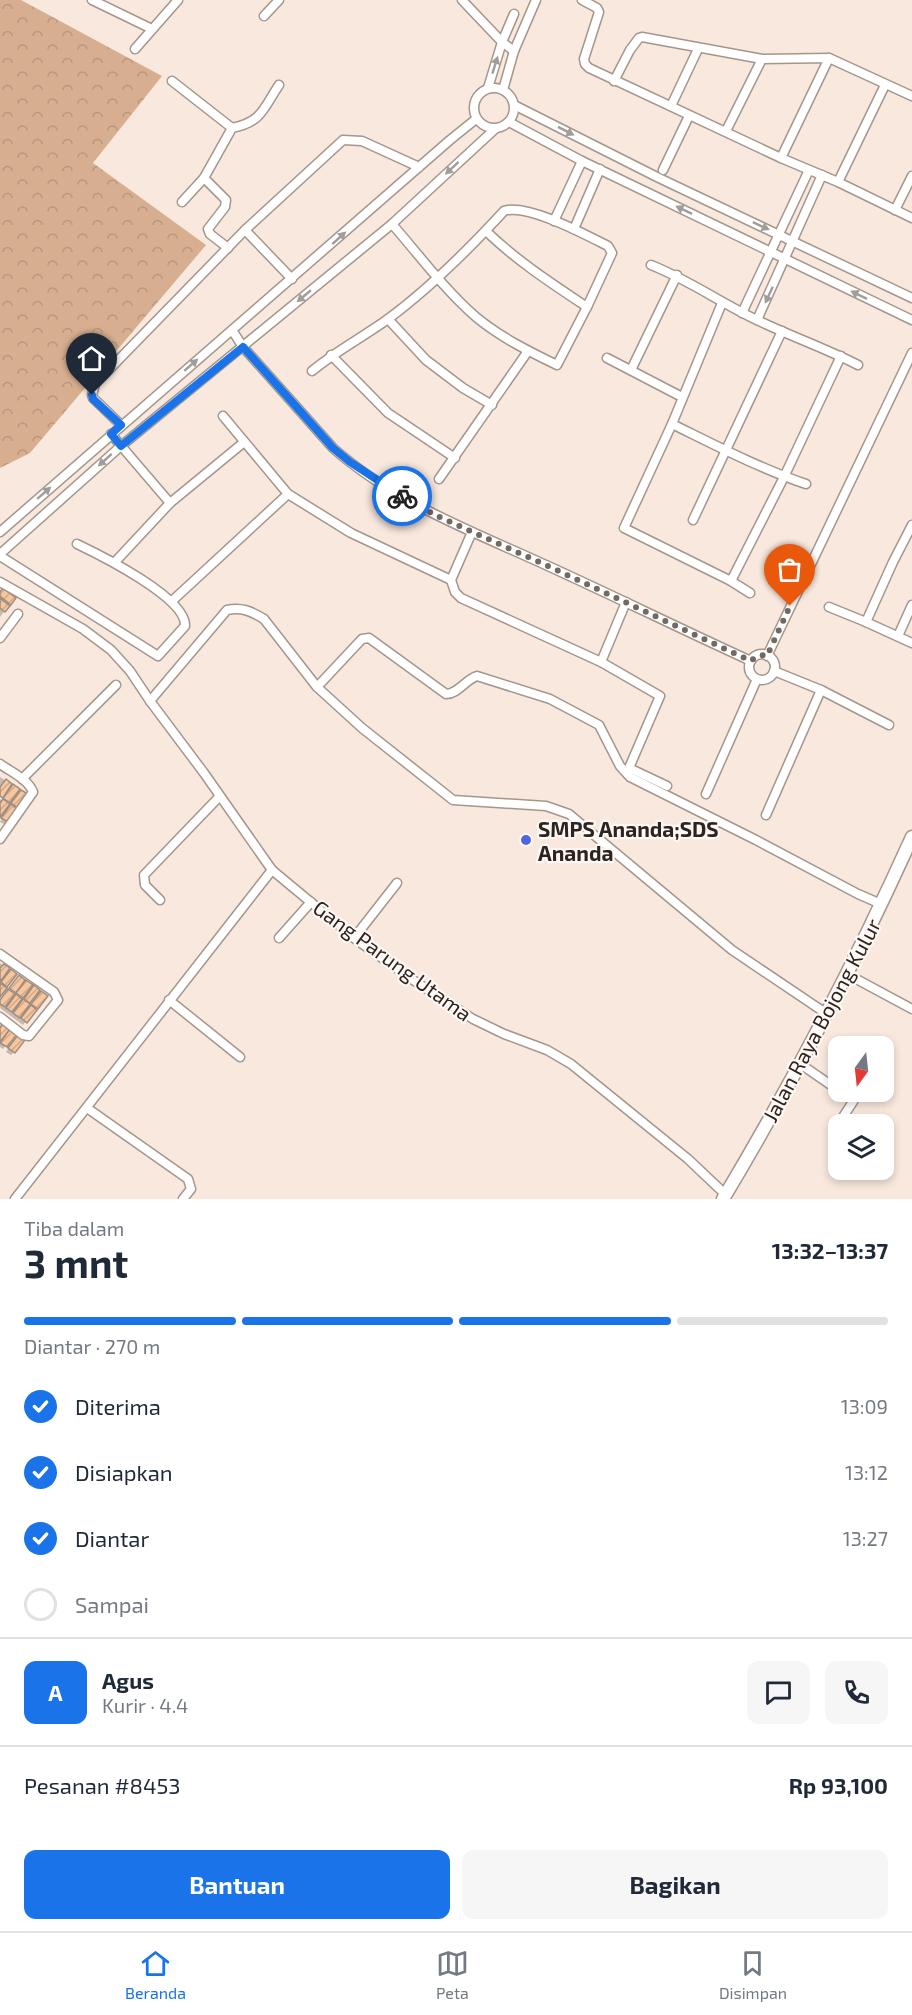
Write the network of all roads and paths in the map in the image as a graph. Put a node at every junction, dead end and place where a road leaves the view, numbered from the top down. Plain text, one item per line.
1 (92, 0) edge
2 (178, 0) edge
3 (279, 0) edge
4 (462, 0) edge
5 (536, 0) edge
6 (582, 0) edge
7 (514, 14) dead end
8 (264, 16) dead end
9 (152, 29) junction
10 (502, 42) junction
11 (135, 49) dead end
12 (698, 49) junction
13 (514, 51) junction
14 (829, 58) junction
15 (762, 59) junction
16 (172, 81) dead end
17 (614, 81) junction
18 (279, 85) dead end
19 (885, 85) junction
20 (488, 88) junction
21 (504, 90) junction
22 (912, 96) edge
23 (514, 105) junction
24 (670, 106) junction
25 (689, 116) junction
26 (476, 119) junction
27 (508, 122) junction
28 (232, 128) junction
29 (495, 129) junction
30 (726, 131) junction
31 (781, 158) junction
32 (582, 161) junction
33 (419, 167) junction
34 (600, 169) junction
35 (663, 170) dead end
36 (809, 170) junction
37 (822, 175) junction
38 (912, 176) edge
39 (204, 178) junction
40 (838, 182) junction
41 (182, 202) dead end
42 (895, 210) junction
43 (912, 218) edge
44 (554, 221) junction
45 (392, 224) junction
46 (574, 229) junction
47 (245, 230) junction
48 (486, 231) junction
49 (779, 235) junction
50 (793, 242) junction
51 (228, 248) junction
52 (771, 252) junction
53 (785, 260) junction
54 (651, 265) dead end
55 (677, 275) junction
56 (437, 277) junction
57 (292, 279) junction
58 (912, 298) edge
59 (722, 303) junction
60 (588, 307) junction
61 (742, 313) junction
62 (388, 318) junction
63 (757, 320) junction
64 (912, 320) edge
65 (232, 330) junction
66 (782, 332) junction
67 (243, 347) junction
68 (528, 351) junction
69 (912, 353) edge
70 (331, 355) junction
71 (841, 356) junction
72 (607, 358) dead end
73 (858, 365) dead end
74 (631, 369) junction
75 (312, 371) dead end
76 (682, 397) junction
77 (492, 405) junction
78 (223, 416) dead end
79 (672, 424) junction
80 (121, 425) junction
81 (111, 434) junction
82 (243, 443) junction
83 (121, 446) junction
84 (725, 450) junction
85 (455, 458) junction
86 (784, 477) junction
87 (439, 479) dead end
88 (806, 484) dead end
89 (288, 494) junction
90 (170, 503) junction
91 (693, 520) dead end
92 (912, 525) edge
93 (0, 531) edge
94 (472, 532) junction
95 (77, 544) dead end
96 (0, 555) edge
97 (114, 562) junction
98 (451, 580) junction
99 (731, 581) junction
100 (0, 582) edge
101 (750, 593) dead end
102 (172, 601) junction
103 (626, 602) junction
104 (912, 605) edge
105 (829, 607) dead end
106 (18, 614) dead end
107 (866, 622) junction
108 (898, 636) junction
109 (0, 638) edge
110 (912, 643) edge
111 (767, 656) junction
112 (751, 661) junction
113 (601, 662) junction
114 (774, 671) junction
115 (757, 679) junction
116 (116, 685) dead end
117 (317, 687) junction
118 (821, 690) junction
119 (150, 701) junction
120 (889, 725) dead end
121 (0, 764) edge
122 (22, 779) junction
123 (667, 786) dead end
124 (706, 794) dead end
125 (219, 797) junction
126 (766, 815) dead end
127 (1, 833) edge
128 (912, 837) edge
129 (273, 870) junction
130 (397, 883) dead end
131 (160, 900) dead end
132 (311, 902) junction
133 (881, 904) junction
134 (279, 938) dead end
135 (354, 938) junction
136 (0, 954) edge
137 (847, 974) junction
138 (169, 1000) junction
139 (912, 1009) edge
140 (827, 1014) junction
141 (0, 1017) edge
142 (240, 1057) dead end
143 (799, 1064) junction
144 (828, 1083) edge
145 (87, 1108) junction
146 (724, 1197) edge
147 (18, 1198) edge
148 (183, 1199) edge

1 - 9 street
2 - 9 street
3 - 8 street
4 - 10 street
5 - 13 street
6 - 17 street
7 - 10 street
9 - 11 street
10 - 13 street
20 -> 10 street
12 - 15 street
12 - 17 street
12 - 24 street
13 - 21 street
14 - 15 street
14 - 19 street
14 - 31 street
15 - 30 street
16 - 28 street
17 - 24 street
18 - 28 street
19 - 22 street
19 - 40 street
20 - 21 street
20 - 26 street
21 - 23 street
23 - 27 street
23 -> 49 street
24 - 25 street
25 - 30 street
25 - 35 street
26 - 29 street
26 - 33 street
27 - 29 street
27 - 32 street
28 - 39 street
29 -> 45 street
30 - 31 street
31 - 36 street
32 - 34 street
32 - 44 street
33 - 47 street
57 -> 33 street
34 - 46 street
52 -> 34 street
36 - 37 street
36 - 49 street
37 - 40 street
37 - 50 street
38 - 42 street
39 - 41 street
39 - 51 street
40 - 42 street
42 - 43 street
44 - 46 street
44 - 48 street
45 - 56 street
45 -> 67 street
46 - 60 street
47 - 51 street
47 - 57 street
48 - 56 street
48 - 60 street
49 - 50 street
49 - 52 street
50 - 53 street
50 - 58 street
51 - 80 street
52 - 53 street
52 - 61 street
53 -> 63 street
64 -> 53 street
54 - 55 street
55 - 59 street
55 - 74 street
56 - 62 street
56 - 68 street
57 - 65 street
59 - 61 street
59 - 76 street
60 - 68 street
61 - 63 street
62 - 70 street
62 - 77 street
63 - 66 street
65 - 67 street
80 -> 65 street
66 - 71 street
66 - 84 street
67 - 83 street
67 - 94 street
68 - 77 street
69 - 111 street
70 - 75 street
70 - 85 street
71 - 73 street
71 - 86 street
72 - 74 street
74 - 76 street
76 - 79 street
77 - 85 street
78 - 82 street
79 - 84 street
79 - 99 street
80 - 81 street
81 - 83 street
93 -> 81 street
82 - 89 street
82 - 90 street
83 - 90 street
83 -> 96 street
84 - 86 street
84 - 91 street
85 - 87 street
86 - 88 street
86 - 99 street
89 - 98 street
89 - 102 street
90 - 97 street
92 - 107 street
94 - 98 street
94 - 103 street
95 - 97 street
96 - 102 street
97 - 102 street
98 - 113 street
99 - 101 street
100 - 119 street, Gang Parung Utama
103 - 112 street
103 - 113 street
104 - 108 street
105 - 107 street
106 - 109 street
107 - 108 street
108 - 110 street
111 - 112 street
111 - 114 street
112 - 115 street
113 - 123 street
114 - 115 street
114 - 118 street
115 - 124 street
116 - 122 street
117 - 119 street
117 - 133 street
117 - 140 street
118 - 120 street
118 - 126 street
119 - 125 street, Gang Parung Utama
121 - 122 street
122 - 127 street
125 - 129 street, Gang Parung Utama
125 - 131 street
128 - 133 main road, Jalan Raya Bojong Kulur
129 - 132 street, Gang Parung Utama
129 - 138 street
130 - 135 street
132 - 134 street
132 - 135 street, Gang Parung Utama
133 - 137 main road, Jalan Raya Bojong Kulur
135 - 146 street, Gang Parung Utama
136 - 141 street
137 - 139 street
137 - 140 main road, Jalan Raya Bojong Kulur
138 - 142 street
138 - 145 street
140 - 143 main road, Jalan Raya Bojong Kulur
143 - 144 street
143 - 146 main road, Jalan Raya Bojong Kulur
145 - 147 street
145 - 148 street

